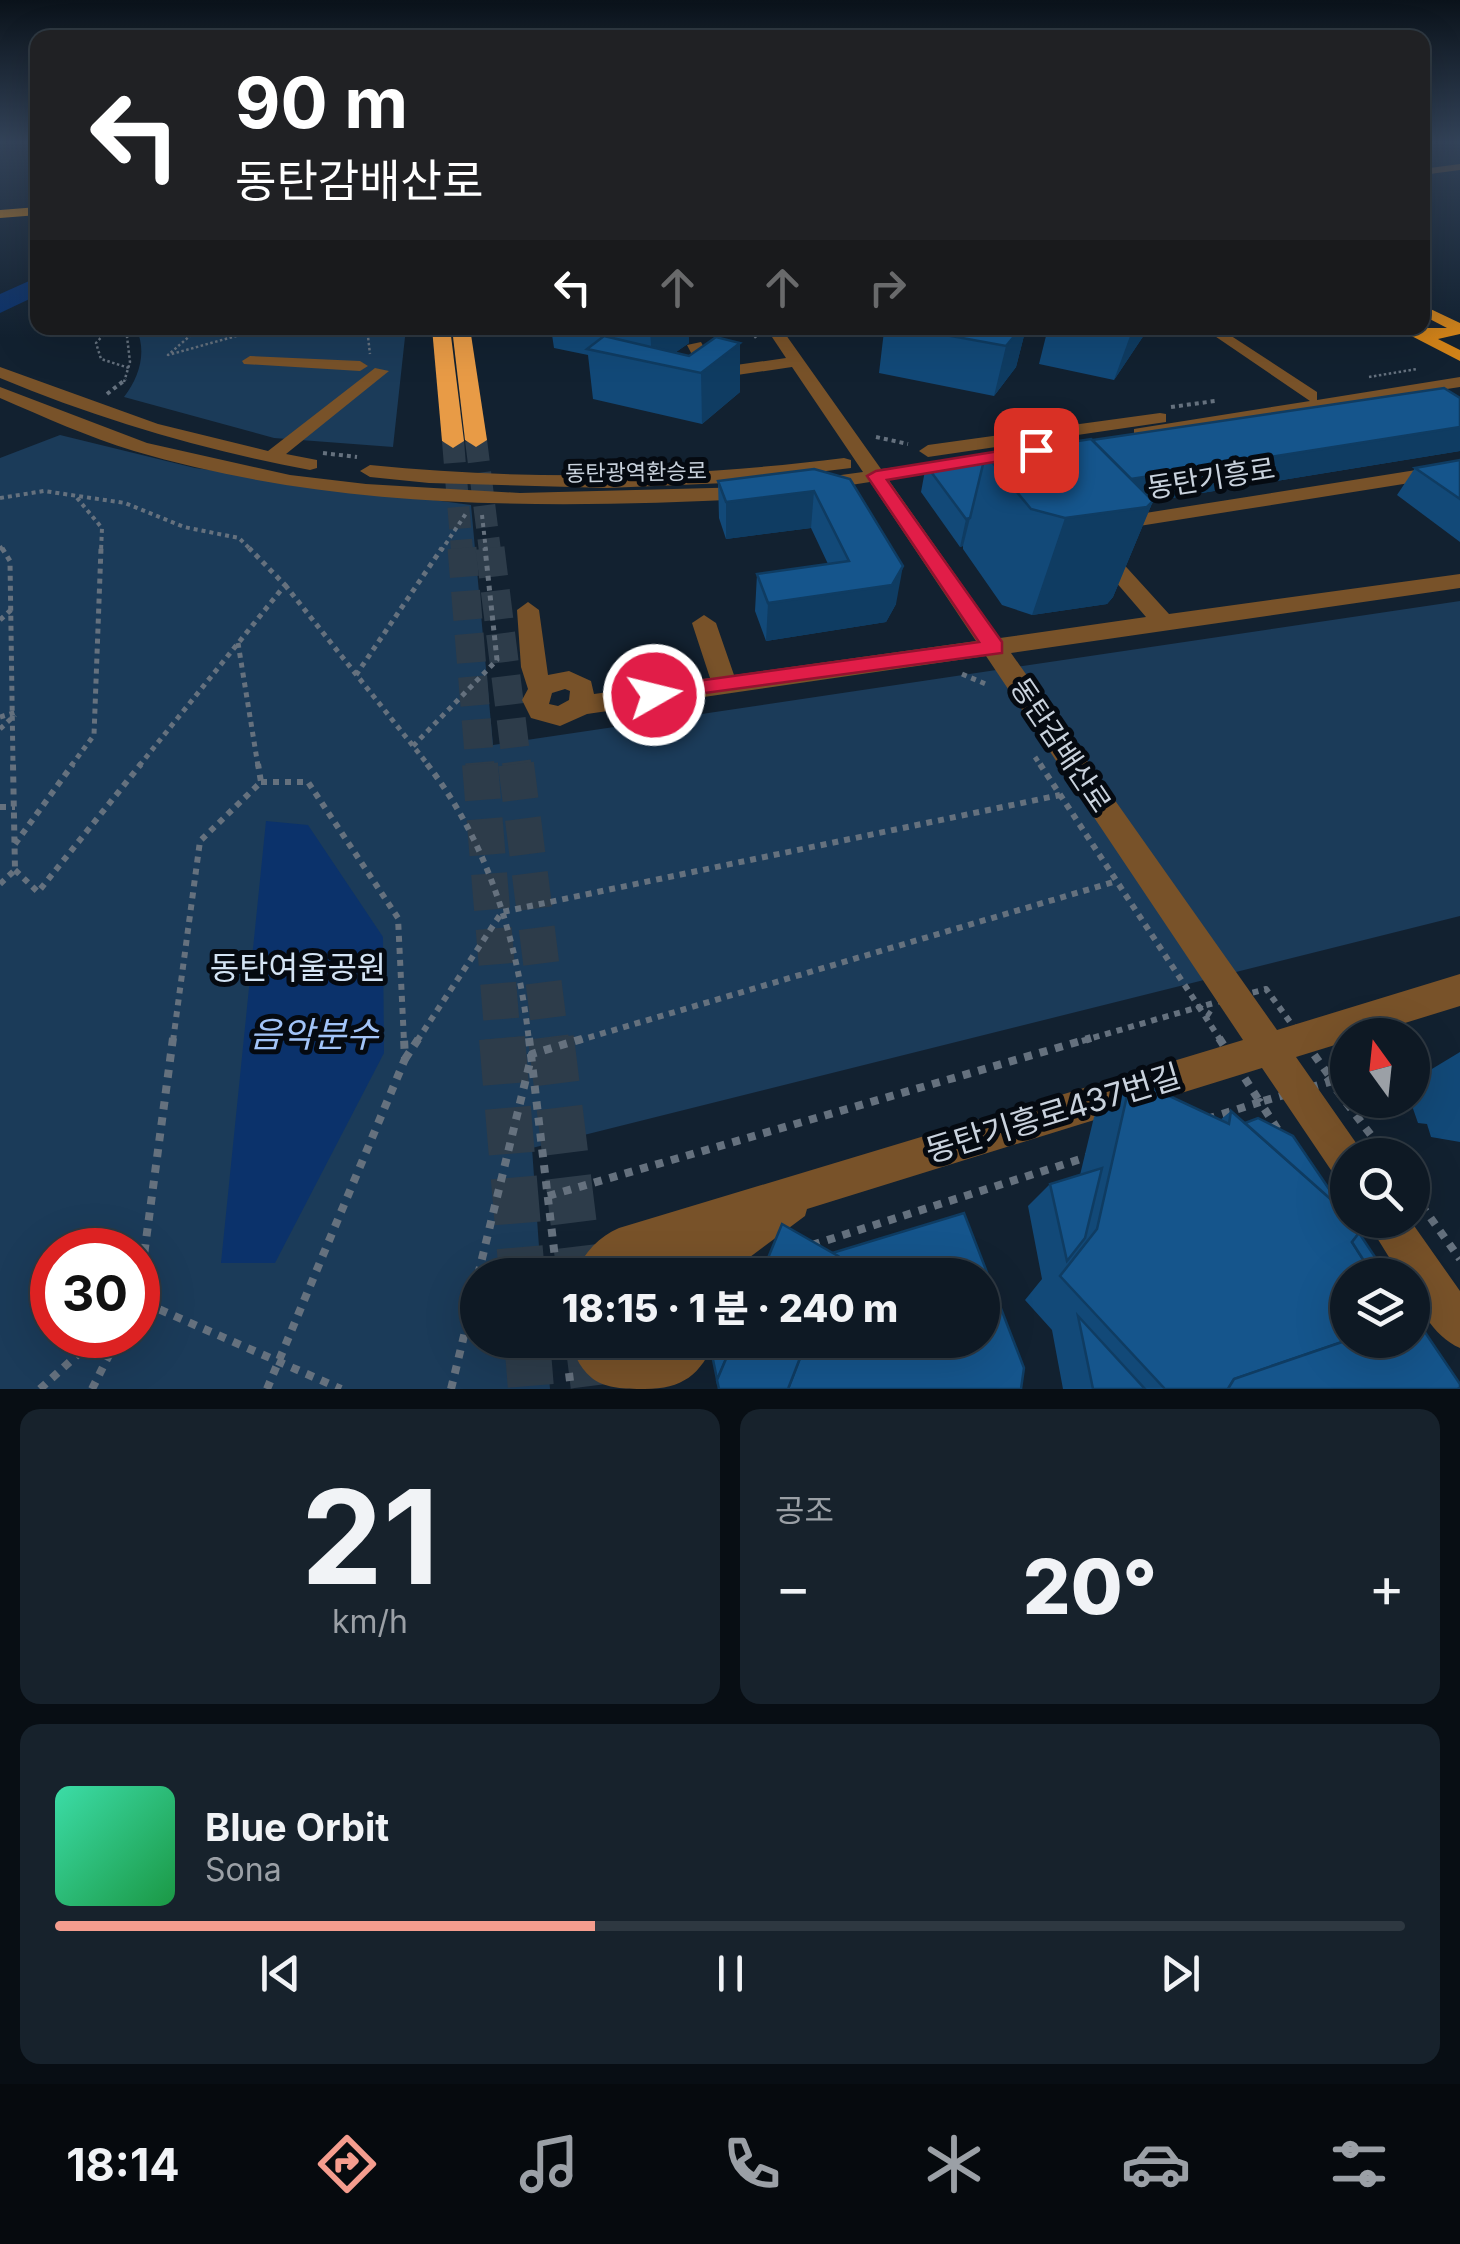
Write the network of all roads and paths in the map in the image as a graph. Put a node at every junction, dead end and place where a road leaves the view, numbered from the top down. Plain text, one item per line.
1 (1430, 313) edge
2 (1459, 328) edge
3 (1430, 333) edge
4 (103, 335) edge
5 (125, 335) edge
6 (191, 335) edge
7 (239, 335) edge
8 (368, 335) edge
9 (428, 335) edge
10 (442, 335) edge
11 (462, 335) edge
12 (472, 335) edge
13 (779, 335) edge
14 (1220, 335) edge
15 (1419, 335) edge
16 (695, 345) dead end
17 (1460, 356) edge
18 (797, 361) junction
19 (250, 362) dead end
20 (371, 366) junction
21 (129, 368) junction
22 (466, 368) junction
23 (1460, 370) edge
24 (0, 372) edge
25 (1460, 382) edge
26 (2, 393) edge
27 (1311, 396) junction
28 (449, 404) junction
29 (82, 408) junction
30 (476, 440) tunnel mouth
31 (453, 441) tunnel mouth
32 (270, 457) junction
33 (870, 468) junction
34 (1460, 469) edge
35 (75, 495) junction
36 (0, 498) edge
37 (471, 505) dead end
38 (481, 506) dead end
39 (0, 546) edge
40 (1460, 581) edge
41 (284, 585) junction
42 (12, 609) junction
43 (528, 610) dead end
44 (0, 620) edge
45 (704, 623) dead end
46 (1164, 623) junction
47 (238, 643) junction
48 (994, 648) junction
49 (954, 673) dead end
50 (356, 675) junction
51 (545, 679) junction
52 (725, 685) junction
53 (990, 688) dead end
54 (582, 705) junction
55 (16, 714) junction
56 (0, 717) edge
57 (0, 729) edge
58 (413, 746) junction
59 (1030, 750) dead end
60 (261, 782) junction
61 (1060, 796) junction
62 (15, 807) junction
63 (0, 808) edge
64 (15, 844) junction
65 (15, 870) junction
66 (1116, 881) junction
67 (0, 884) edge
68 (502, 912) junction
69 (1460, 990) edge
70 (1267, 1046) junction
71 (532, 1054) junction
72 (404, 1059) junction
73 (1204, 1120) edge
74 (1281, 1134) edge
75 (1331, 1138) edge
76 (1092, 1156) dead end
77 (811, 1188) junction
78 (548, 1196) junction
79 (1430, 1217) edge
80 (1398, 1238) edge
81 (648, 1240) junction
82 (792, 1251) edge
83 (483, 1258) edge
84 (555, 1258) edge
85 (610, 1258) edge
86 (683, 1258) edge
87 (717, 1258) edge
88 (1460, 1258) edge
89 (1460, 1327) edge
90 (460, 1352) edge
91 (74, 1358) edge
92 (108, 1358) edge
93 (601, 1358) edge
94 (681, 1358) edge
95 (281, 1363) junction
96 (40, 1389) edge
97 (92, 1389) edge
98 (266, 1389) edge
99 (341, 1389) edge
100 (451, 1389) edge

1 - 2 main road
2 - 3 main road
4 - 21 path
5 - 21 path
6 - 7 path
8 - 20 path
9 - 28 highway
10 - 28 highway
11 - 22 highway
12 - 22 highway
13 - 18 street, 동탄감배산로
14 - 27 street
15 - 17 main road
16 - 18 street
18 - 33 street, 동탄감배산로
19 - 20 street
20 - 32 street
21 - 29 path
22 - 30 highway
23 - 27 street, 동탄광역환승로
24 - 29 street, 동탄광역환승로
25 - 33 street, 동탄광역환승로
26 - 33 street, 동탄광역환승로
27 - 33 street, 동탄광역환승로
28 - 31 highway
29 - 32 street, 동탄광역환승로
32 - 33 street, 동탄광역환승로
33 - 48 street, 동탄감배산로
34 - 46 street, 동탄기흥로
35 - 36 path
35 - 41 path
35 - 64 path
37 - 50 path
38 - 58 path
39 - 42 path
40 - 46 street
41 - 47 path
41 - 50 path
42 - 44 path
42 - 55 path
43 - 51 street
45 - 52 street
46 - 48 street
47 - 60 path
47 - 65 path
48 - 52 street
48 - 70 street, 동탄감배산로
49 - 53 path
50 - 58 path
51 - 54 street
51 - 54 street
52 - 54 street
55 - 56 path
55 - 57 path
55 - 62 path
58 - 68 path
59 - 61 path
60 - 72 path
60 - 95 path
61 - 66 path
61 - 68 path
62 - 63 path
62 - 64 path
64 - 65 path
65 - 67 path
66 - 71 path
66 - 78 path
68 - 71 path
68 - 72 path
69 - 70 street, 동탄기흥로437번길
70 - 75 street, 동탄감배산로
70 - 77 street, 동탄기흥로437번길
71 - 78 path
71 - 83 path
72 - 95 path
73 - 74 path
76 - 82 path
77 - 81 street, 동탄기흥로437번길
77 - 87 street
78 - 84 path
79 - 88 path
80 - 89 street
81 - 85 street, 동탄기흥로437번길
81 - 86 street
90 - 100 path
91 - 96 path
92 - 97 path
93 - 94 street
95 - 98 path
95 - 99 path

